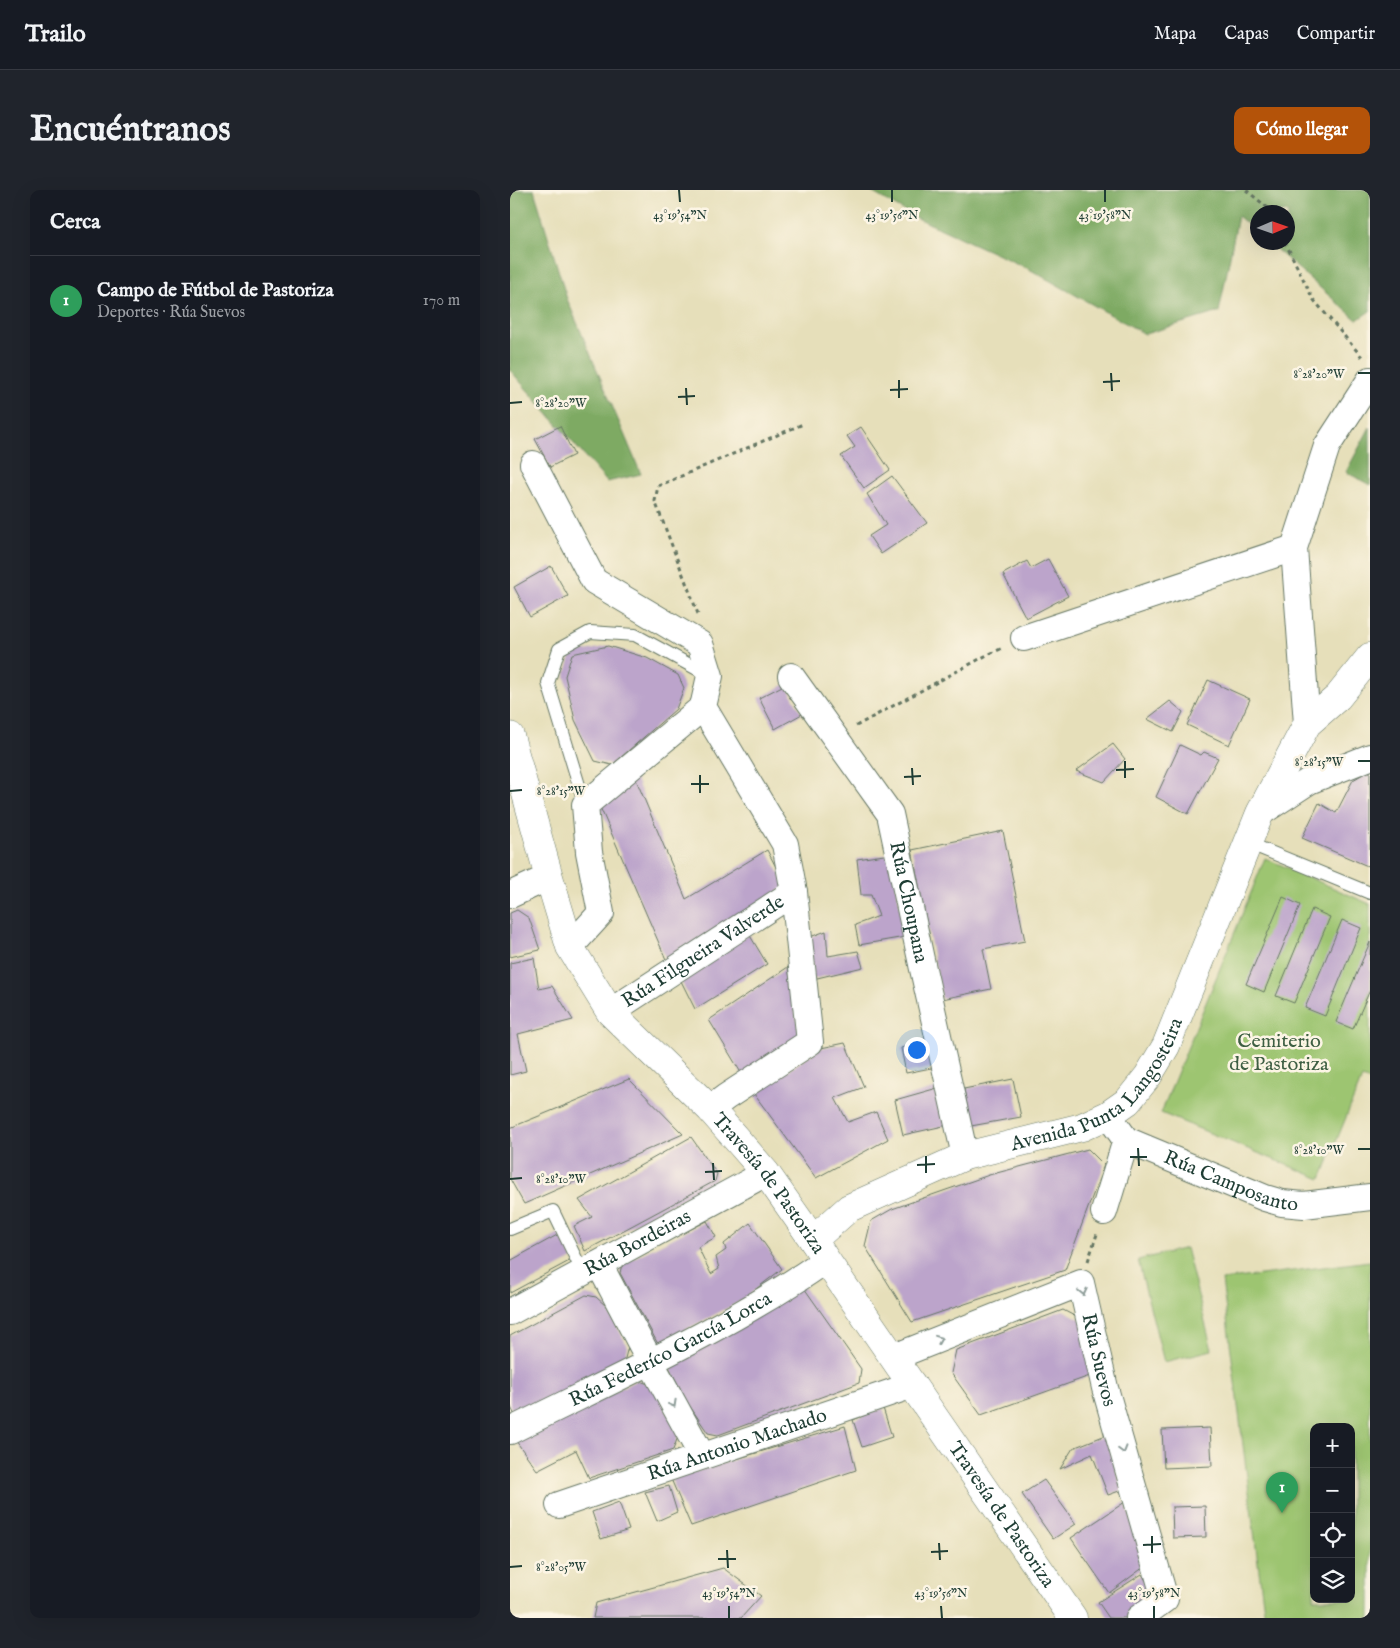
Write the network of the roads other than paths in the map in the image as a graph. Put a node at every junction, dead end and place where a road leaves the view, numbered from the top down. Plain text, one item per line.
1 (1367, 370) edge
2 (533, 464) dead end
3 (1294, 548) junction
4 (1024, 638) road end
5 (1370, 657) edge
6 (710, 676) junction
7 (791, 676) dead end
8 (702, 707) junction
9 (1307, 724) junction
10 (510, 736) edge
11 (1370, 757) edge
12 (585, 805) junction
13 (1260, 813) junction
14 (1248, 843) junction
15 (548, 877) junction
16 (794, 892) junction
17 (1370, 893) edge
18 (510, 896) edge
19 (570, 947) junction
20 (610, 1012) junction
21 (710, 1109) junction
22 (1108, 1115) junction
23 (1126, 1140) junction
24 (965, 1156) junction
25 (766, 1173) junction
26 (1370, 1197) edge
27 (1104, 1212) road end
28 (510, 1229) edge
29 (820, 1250) junction
30 (591, 1268) junction
31 (510, 1312) edge
32 (894, 1357) junction
33 (650, 1362) junction
34 (913, 1386) junction
35 (510, 1431) edge
36 (702, 1456) junction
37 (559, 1505) dead end
38 (1171, 1609) edge
39 (1073, 1618) edge
40 (1139, 1618) edge

1 - 3 street
2 - 6 street
3 - 4 street
3 - 9 street
5 - 9 main road
6 - 8 street
6 - 12 lane
7 - 24 street, Rúa Choupana
8 - 12 street
8 - 16 street
9 - 13 main road, Avenida Punta Langosteira
10 - 15 main road, Travesía de Pastoriza
11 - 13 street
12 - 19 street
13 - 14 main road, Avenida Punta Langosteira
14 - 17 lane
14 - 22 main road, Avenida Punta Langosteira
15 - 18 street
15 - 19 main road, Travesía de Pastoriza
16 - 20 street, Rúa Filgueira Valverde
16 - 21 street, Rúa Filgueira Valverde
19 - 20 main road, Travesía de Pastoriza
20 - 21 main road, Travesía de Pastoriza
21 - 25 main road, Travesía de Pastoriza
22 - 23 street
22 - 24 main road, Avenida Punta Langosteira
23 - 26 street, Rúa Camposanto
23 - 27 street
24 - 29 main road, Avenida Punta Langosteira
25 - 29 main road, Travesía de Pastoriza
25 - 30 street, Rúa Bordeiras
28 - 30 lane
29 - 32 main road, Travesía de Pastoriza
29 - 33 street, Rúa Federíco García Lorca
30 - 31 street, Rúa Bordeiras
30 - 33 street
32 - 34 main road, Travesía de Pastoriza
32 -> 38 street, Rúa Suevos
33 - 35 street, Rúa Federíco García Lorca
33 -> 36 street
34 - 36 street, Rúa Antonio Machado
34 - 39 main road, Travesía de Pastoriza
36 - 37 street, Rúa Antonio Machado
38 - 40 street, Rúa Suevos

